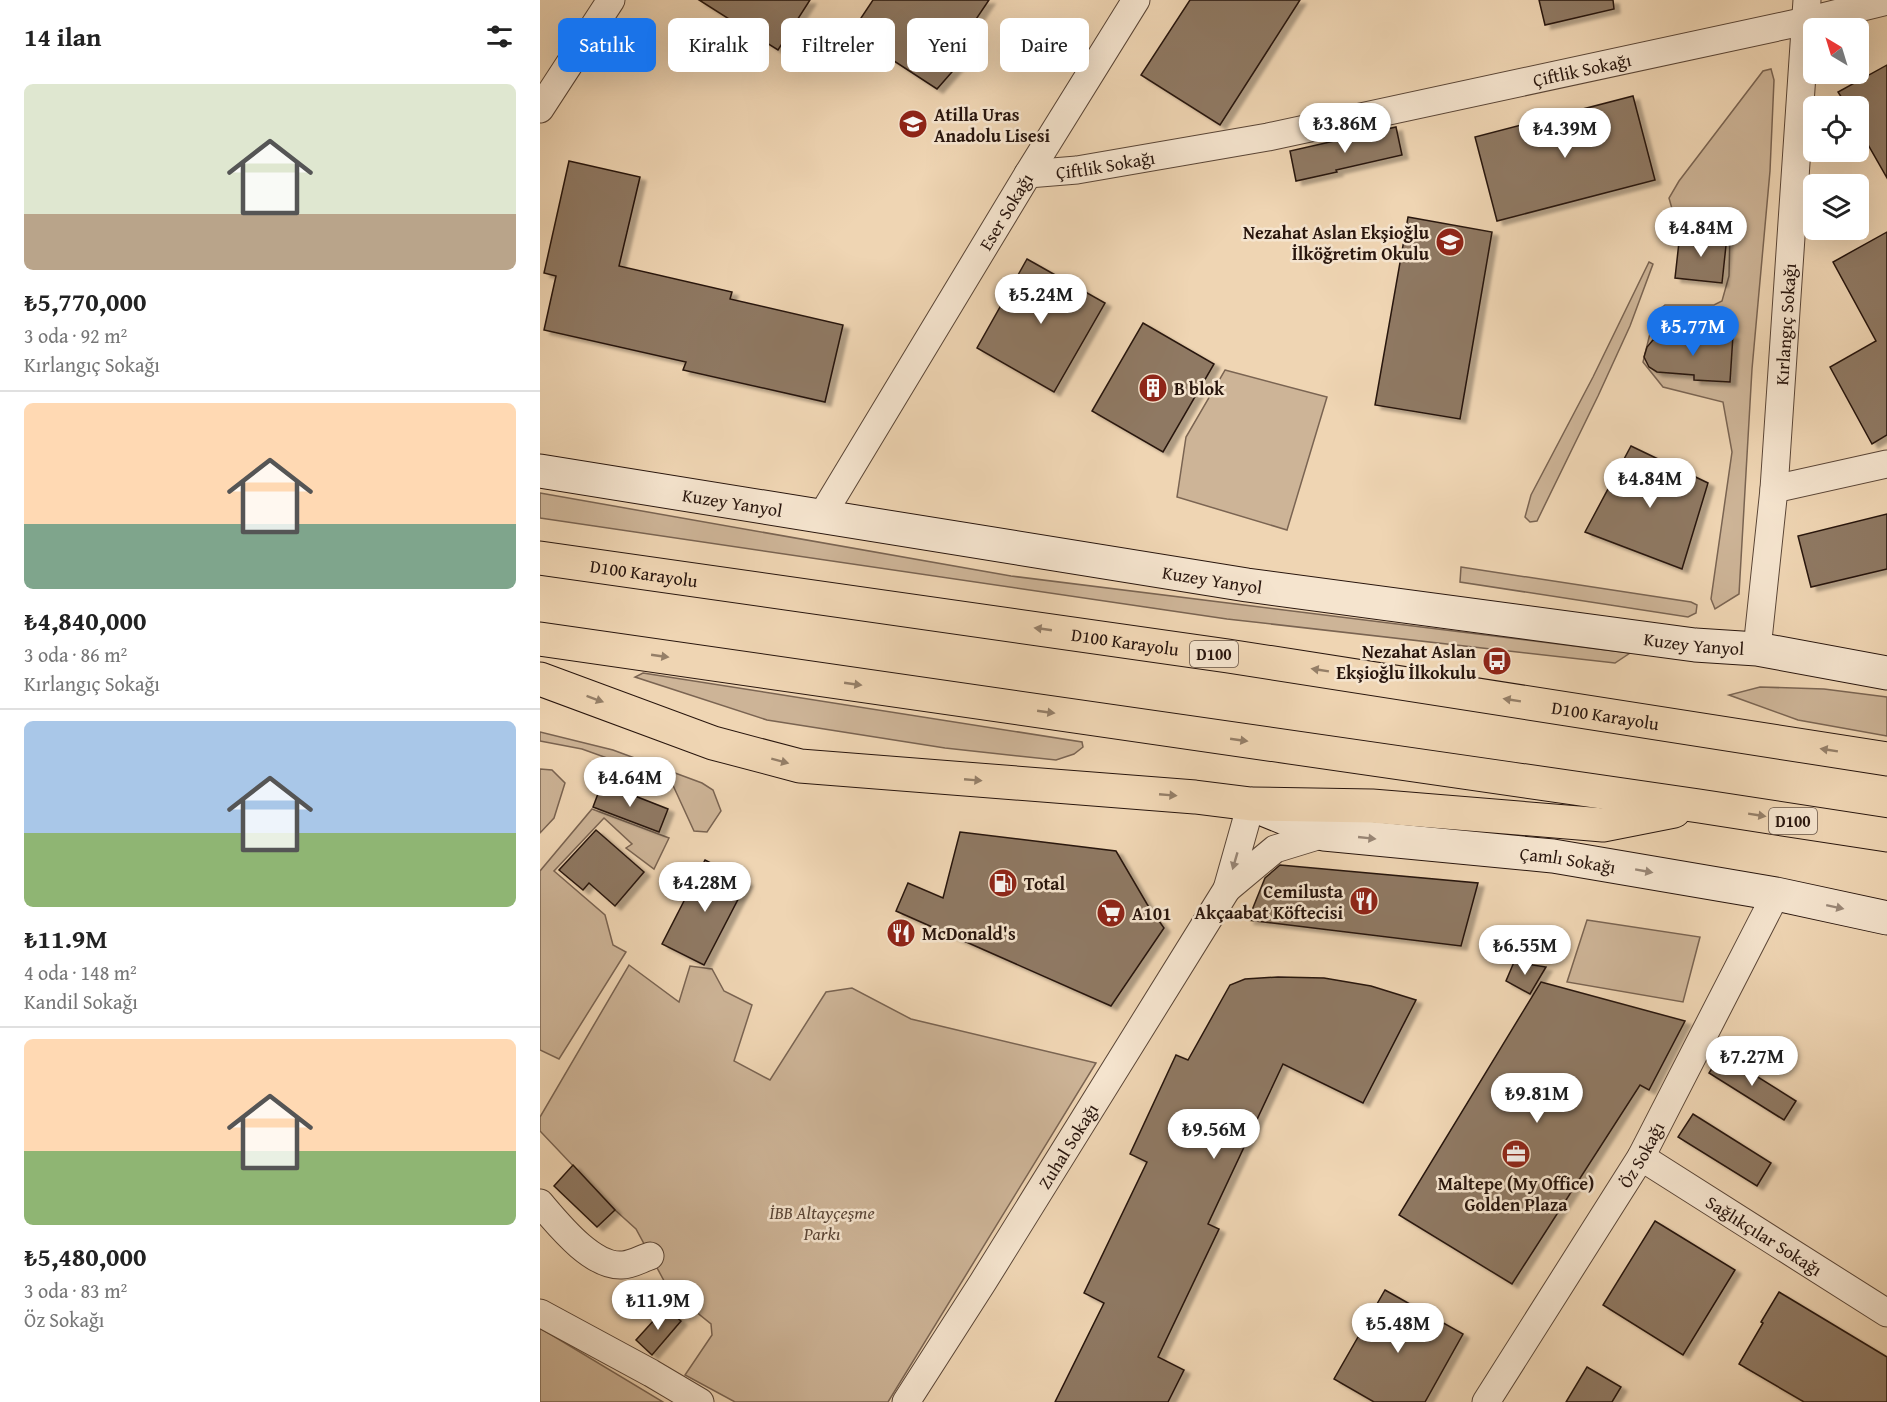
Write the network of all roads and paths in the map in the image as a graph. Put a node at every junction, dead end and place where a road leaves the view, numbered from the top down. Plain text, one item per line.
1 (611, 0) edge
2 (1136, 0) edge
3 (1887, 1) edge
4 (1807, 10) edge
5 (540, 109) edge
6 (1028, 174) junction
7 (1887, 464) edge
8 (540, 471) edge
9 (1774, 489) junction
10 (821, 517) junction
11 (540, 558) edge
12 (540, 639) edge
13 (1757, 649) junction
14 (1887, 673) edge
15 (540, 679) edge
16 (1887, 759) edge
17 (1251, 804) junction
18 (1699, 806) junction
19 (1324, 834) junction
20 (1887, 835) edge
21 (1227, 890) junction
22 (1776, 894) junction
23 (1887, 918) edge
24 (1641, 1157) junction
25 (540, 1203) edge
26 (650, 1256) dead end
27 (540, 1313) edge
28 (1887, 1313) edge
29 (700, 1402) edge
30 (906, 1402) edge
31 (1486, 1402) edge

1 - 5 street
2 - 6 street, Eser Sokağı
3 - 4 street, Çiftlik Sokağı
4 - 6 street, Çiftlik Sokağı
4 - 9 street, Kırlangıç Sokağı
6 - 10 street, Eser Sokağı
7 - 9 street
8 - 10 main road, Kuzey Yanyol
9 - 13 street, Kırlangıç Sokağı
10 - 13 main road, Kuzey Yanyol
16 -> 11 highway, D100 Karayolu / D100
12 -> 18 highway, D100
13 - 14 main road, Kuzey Yanyol
15 -> 17 highway
17 - 18 highway
17 - 19 main road, Çamlı Sokağı
17 -> 21 street, Zuhal Sokağı
18 -> 20 highway, D100
19 - 21 street, Zuhal Sokağı
19 -> 22 main road, Çamlı Sokağı
21 - 30 street, Zuhal Sokağı
22 -> 23 main road, Çamlı Sokağı
22 - 24 street, Öz Sokağı
24 - 28 street, Sağlıkçılar Sokağı
24 - 31 street, Öz Sokağı
25 - 26 street
27 - 29 street

